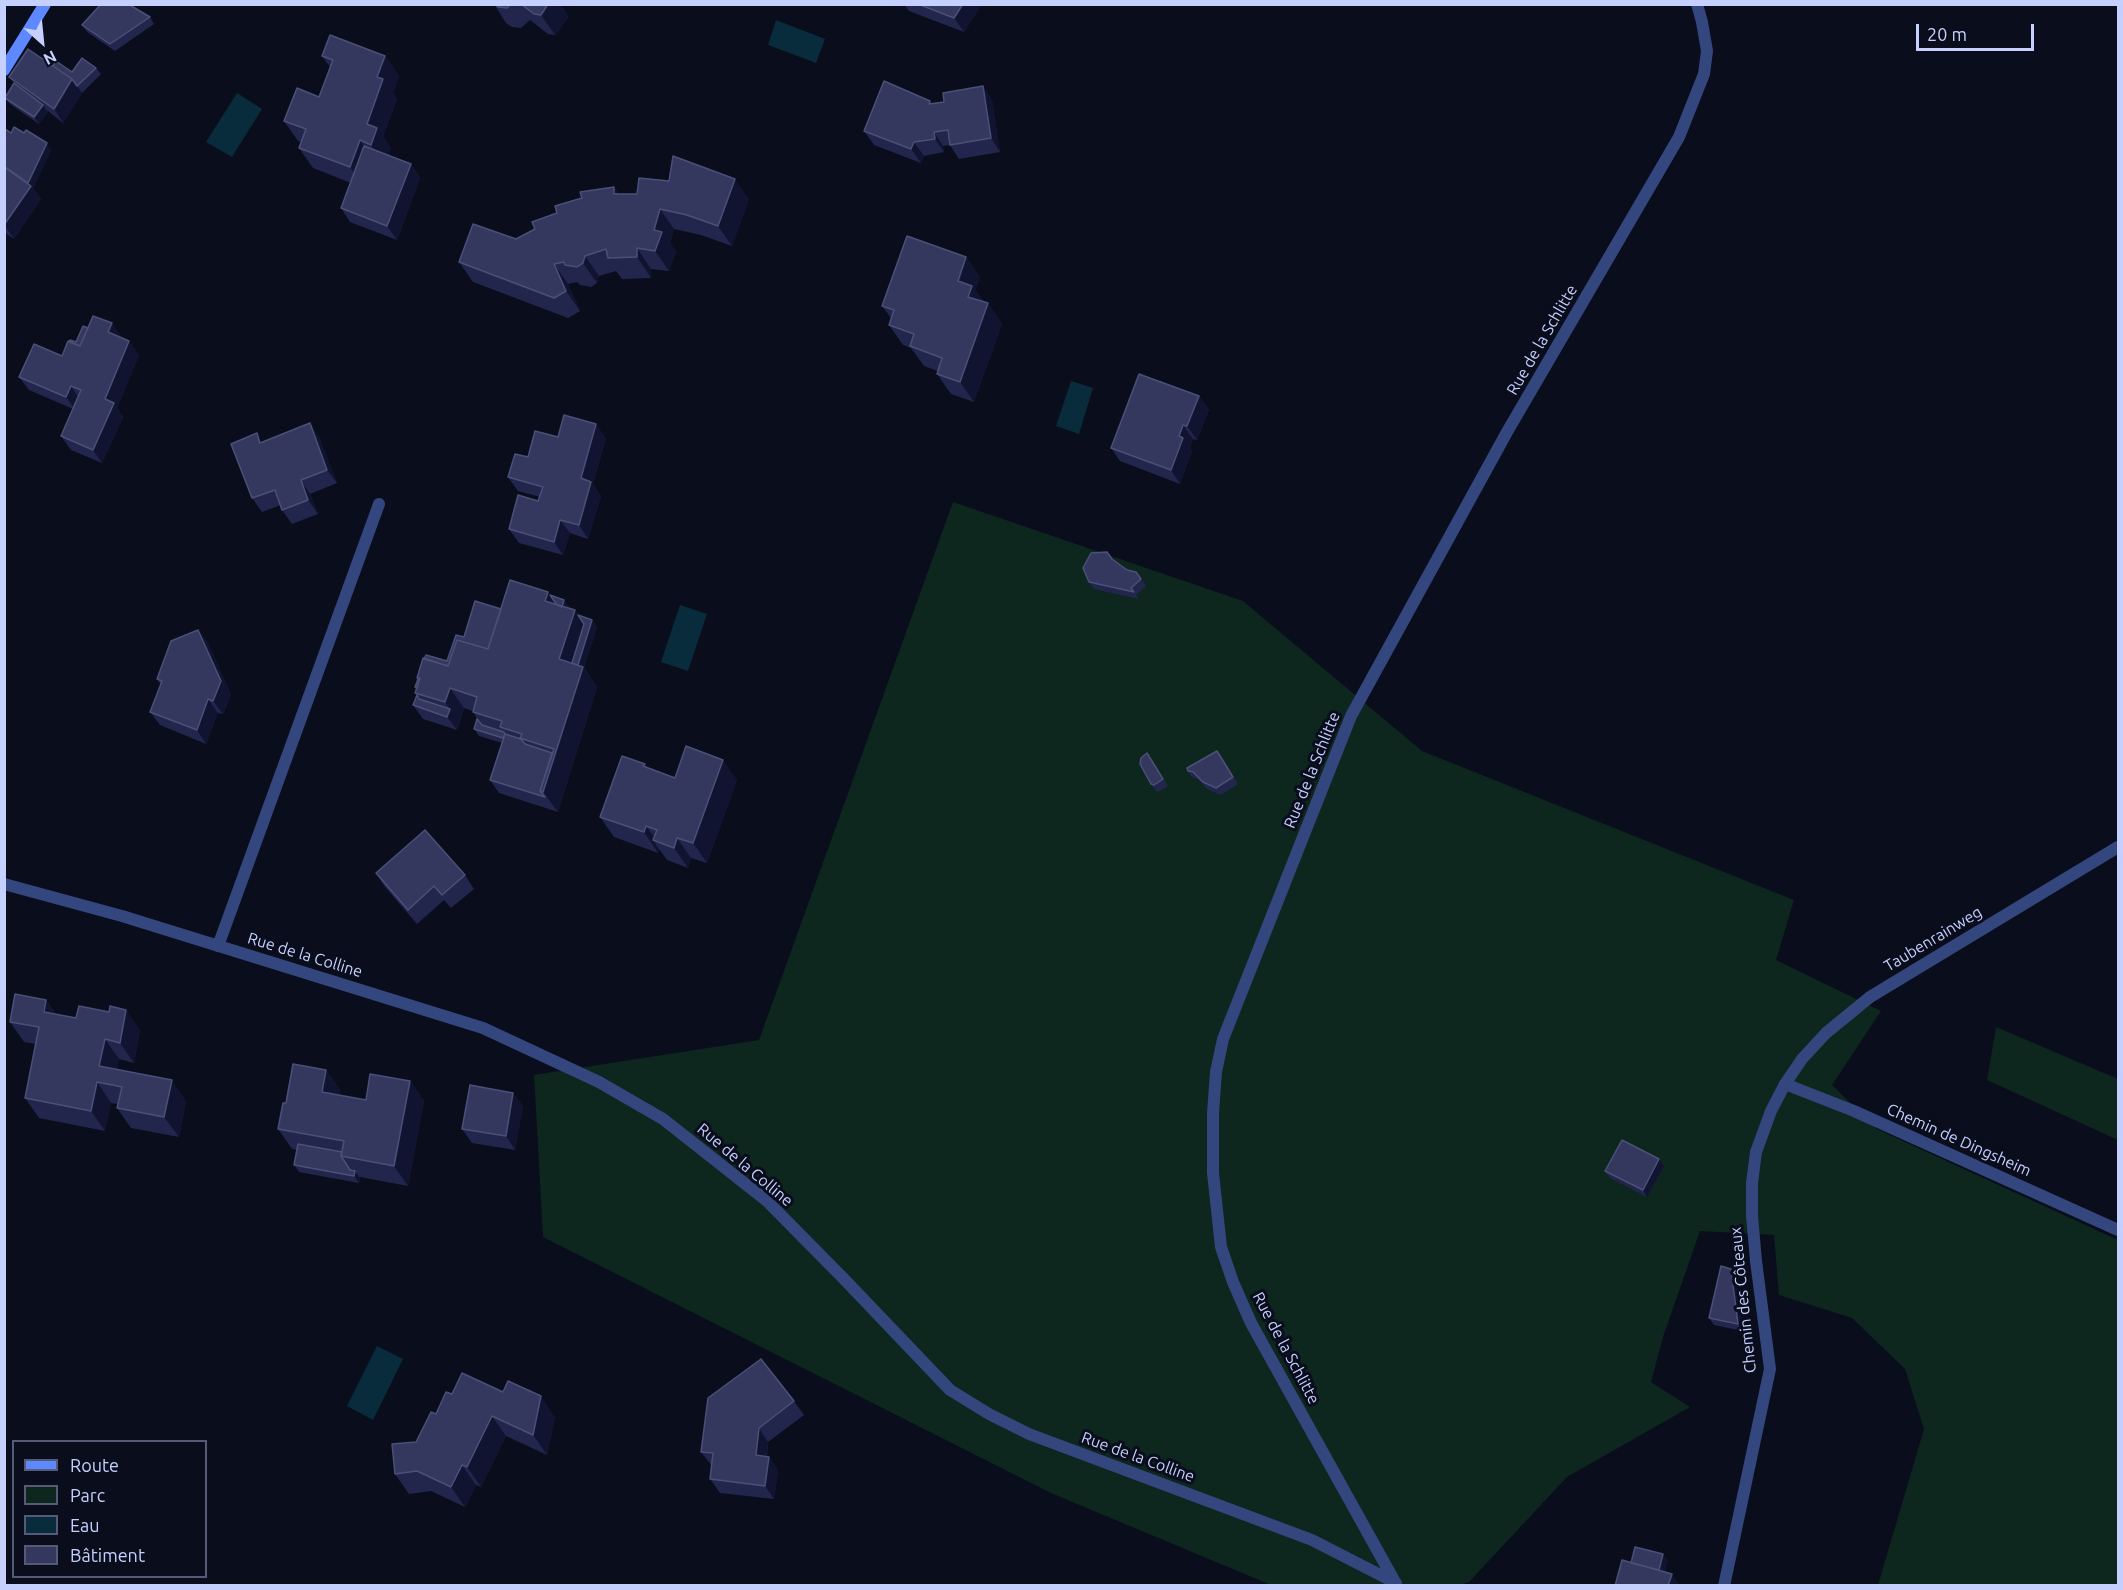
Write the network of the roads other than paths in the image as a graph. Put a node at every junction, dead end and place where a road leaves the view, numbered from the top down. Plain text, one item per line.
1 (45, 4) edge
2 (1697, 4) edge
3 (4, 70) edge
4 (379, 504) dead end
5 (2118, 846) edge
6 (4, 884) edge
7 (218, 946) junction
8 (1785, 1084) junction
9 (2118, 1230) edge
10 (1397, 1584) edge
11 (1724, 1586) edge

1 - 3 street
2 - 10 street, Rue de la Schlitte
4 - 7 street
5 - 8 street, Taubenrainweg
6 - 7 street, Rue de la Colline
7 - 10 street, Rue de la Colline
8 - 9 street, Chemin de Dingsheim
8 - 11 street, Chemin des Côteaux

